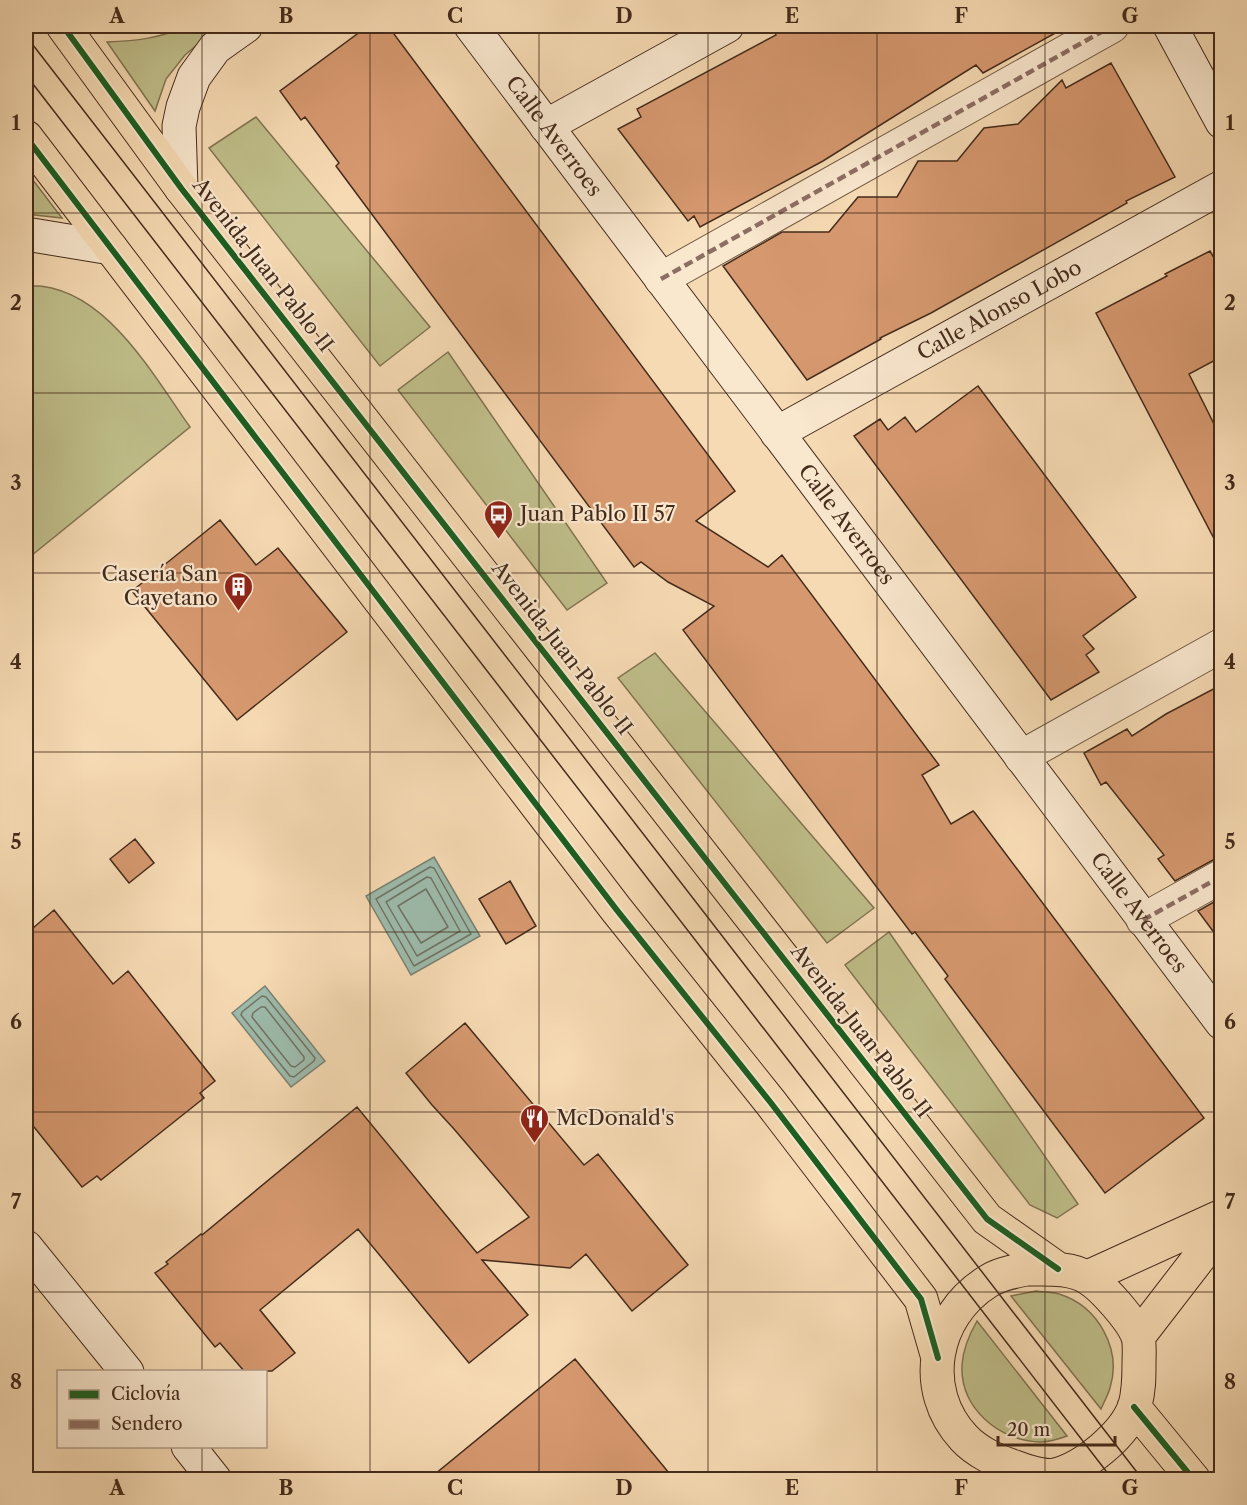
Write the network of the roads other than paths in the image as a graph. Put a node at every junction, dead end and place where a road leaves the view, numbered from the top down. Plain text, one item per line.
1 (63, 26) edge
2 (246, 26) edge
3 (471, 26) edge
4 (727, 26) edge
5 (1112, 26) edge
6 (1170, 26) edge
7 (1221, 122) edge
8 (546, 126) junction
9 (26, 136) edge
10 (1221, 187) edge
11 (182, 188) junction
12 (26, 234) edge
13 (111, 248) junction
14 (661, 279) junction
15 (777, 433) junction
16 (1221, 645) edge
17 (1021, 756) junction
18 (1221, 876) edge
19 (1143, 920) junction
20 (1221, 1023) edge
21 (1221, 1216) edge
22 (1221, 1228) edge
23 (26, 1246) edge
24 (1073, 1273) junction
25 (1138, 1337) junction
26 (938, 1358) junction
27 (126, 1370) edge
28 (1134, 1407) junction
29 (190, 1448) edge
30 (988, 1471) edge
31 (1055, 1477) edge
32 (215, 1479) edge
33 (1194, 1479) edge

1 - 11 main road, Avenida Juan Pablo II
2 - 11 street
3 - 8 street, Calle Averroes
4 - 8 street
5 - 14 street
6 - 7 street
8 - 14 street, Calle Averroes
9 - 13 main road
10 - 15 street, Calle Alonso Lobo
11 - 24 main road, Avenida Juan Pablo II
12 - 13 street
13 - 26 main road
14 - 15 street, Calle Averroes
15 - 17 street, Calle Averroes
16 - 17 street
17 - 19 street, Calle Averroes
18 - 19 street
19 - 20 street, Calle Averroes
21 - 24 main road
22 - 25 main road
23 - 27 street
24 - 25 main road
24 - 26 main road
25 - 28 main road
26 - 30 main road
28 - 31 main road
28 - 33 main road
29 - 32 street
30 - 31 main road

